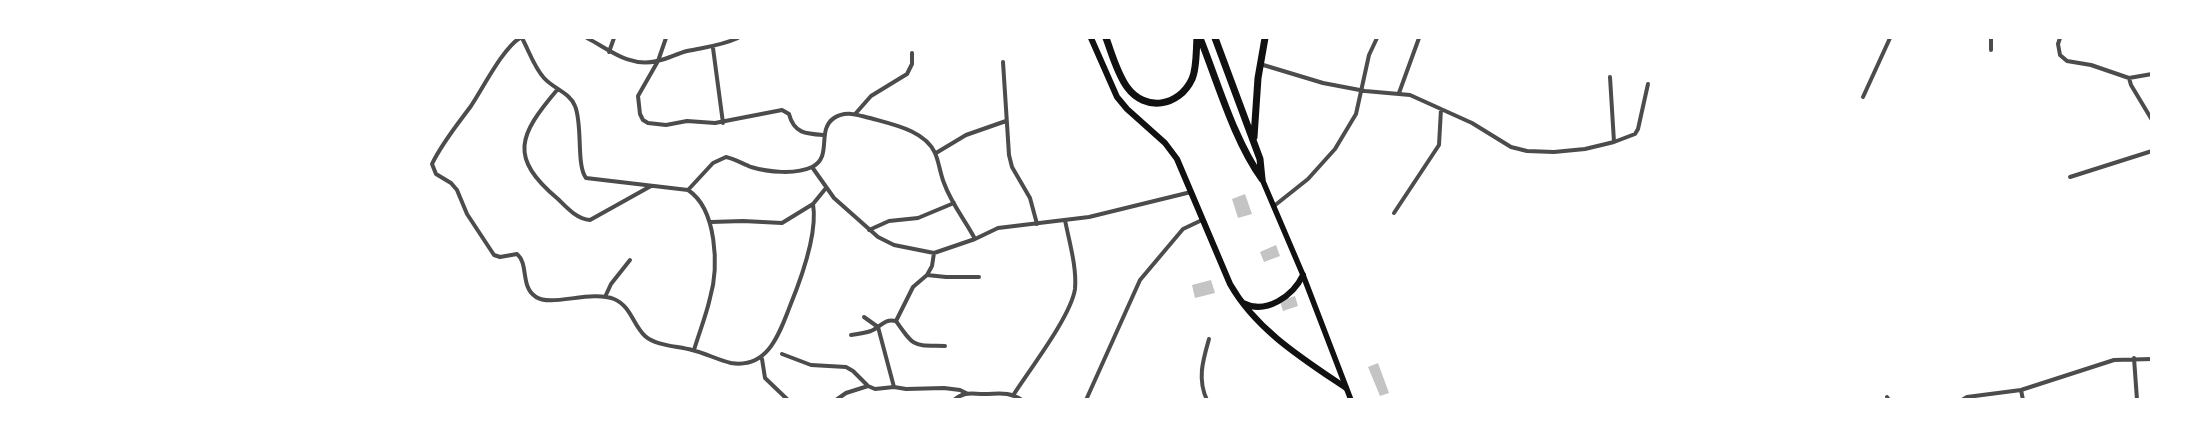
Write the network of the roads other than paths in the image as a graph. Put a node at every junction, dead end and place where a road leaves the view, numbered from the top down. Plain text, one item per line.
1 (521, 38) edge
2 (587, 38) edge
3 (614, 38) edge
4 (666, 38) edge
5 (738, 38) edge
6 (1091, 38) edge
7 (1106, 38) edge
8 (1199, 38) edge
9 (1215, 38) edge
10 (1265, 38) edge
11 (1377, 38) edge
12 (1419, 38) edge
13 (1890, 38) edge
14 (1991, 38) edge
15 (2060, 38) edge
16 (713, 48) junction
17 (1991, 50) dead end
18 (609, 52) junction
19 (912, 53) dead end
20 (658, 61) junction
21 (1003, 62) dead end
22 (1260, 64) junction
23 (2152, 74) edge
24 (1610, 77) dead end
25 (2129, 78) junction
26 (1648, 84) dead end
27 (557, 90) junction
28 (1360, 90) junction
29 (1399, 93) junction
30 (1863, 97) dead end
31 (1441, 109) junction
32 (856, 113) junction
33 (2152, 120) edge
34 (1006, 121) junction
35 (723, 122) junction
36 (825, 136) junction
37 (1254, 142) junction
38 (1614, 142) junction
39 (2152, 152) edge
40 (936, 153) junction
41 (812, 167) junction
42 (2070, 177) dead end
43 (1262, 179) junction
44 (651, 186) junction
45 (826, 188) junction
46 (688, 190) junction
47 (1190, 192) junction
48 (954, 203) junction
49 (813, 204) junction
50 (1274, 206) junction
51 (1394, 213) dead end
52 (1065, 220) junction
53 (1202, 220) junction
54 (711, 222) junction
55 (1037, 224) junction
56 (870, 230) junction
57 (975, 240) junction
58 (934, 253) junction
59 (630, 260) dead end
60 (927, 275) junction
61 (1303, 275) junction
62 (979, 277) dead end
63 (605, 297) junction
64 (1240, 301) junction
65 (864, 317) dead end
66 (896, 322) junction
67 (878, 327) junction
68 (851, 335) dead end
69 (1209, 339) dead end
70 (945, 346) dead end
71 (694, 350) junction
72 (782, 354) dead end
73 (762, 358) junction
74 (2134, 358) junction
75 (2152, 359) edge
76 (868, 386) junction
77 (894, 387) junction
78 (1346, 388) junction
79 (2021, 390) junction
80 (966, 393) junction
81 (1014, 394) junction
82 (1987, 394) junction
83 (788, 400) edge
84 (836, 400) edge
85 (954, 400) edge
86 (1022, 400) edge
87 (1086, 400) edge
88 (1207, 400) edge
89 (1351, 400) edge
90 (1962, 400) edge
91 (1988, 400) edge
92 (2023, 400) edge
93 (2137, 400) edge

1 - 27 street
1 - 63 street
2 - 18 street
3 - 18 street
4 - 20 street
5 - 16 street
6 - 47 main road
7 - 8 highway
8 - 43 highway
9 - 37 highway
10 - 22 highway
11 - 28 street
12 - 29 street
13 - 30 street
14 - 17 street
15 - 25 street
16 - 20 street
16 - 35 street
18 - 20 street
19 - 32 street
20 - 35 street
21 - 34 street
22 - 28 street
22 - 37 highway
23 - 25 street
24 - 38 street
25 - 33 street
26 - 38 street
27 - 44 street
27 - 44 street
28 - 29 street
28 - 50 street
29 - 31 street
31 - 38 street
31 - 51 street
32 - 36 street
32 - 40 street
34 - 40 street
34 - 55 street
35 - 36 street
36 - 41 street
37 - 43 highway
39 - 42 street
40 - 48 street
41 - 45 street
41 - 46 street
43 - 50 main road
44 - 46 street
45 - 49 street
45 - 56 street
46 - 54 street
47 - 52 street
47 - 53 main road
48 - 56 street
48 - 57 street
49 - 54 street
49 - 73 street
50 - 61 main road
52 - 55 street
52 - 81 street
53 - 64 main road
53 - 87 street
54 - 71 street
55 - 57 street
56 - 58 street
57 - 58 street
58 - 60 street
59 - 63 street
60 - 62 street
60 - 66 street
61 - 64 main road
61 - 78 main road
63 - 71 street
64 - 78 main road
65 - 67 street
66 - 67 street
66 - 70 street
67 - 68 street
67 - 77 street
69 - 88 street
71 - 73 street
72 - 76 street
73 - 83 street
74 - 75 street
74 - 79 street
74 - 93 street
76 - 77 street
76 - 84 street
77 - 80 street
78 - 89 main road
79 - 82 street
79 - 92 street
80 - 81 street
80 - 85 street
81 - 86 street
82 - 90 street
82 - 91 street

